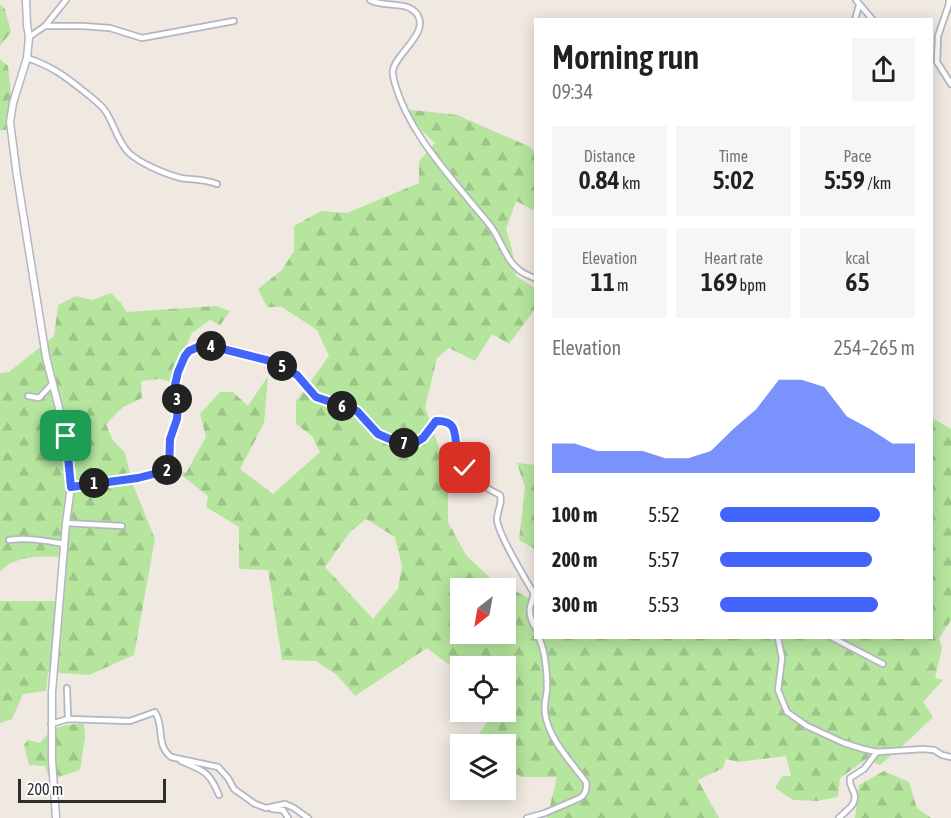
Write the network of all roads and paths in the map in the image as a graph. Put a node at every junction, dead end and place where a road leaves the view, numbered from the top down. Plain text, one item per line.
1 (26, 0) edge
2 (66, 0) edge
3 (370, 0) edge
4 (949, 0) edge
5 (857, 2) edge
6 (855, 18) edge
7 (871, 18) edge
8 (234, 21) dead end
9 (45, 26) junction
10 (29, 37) junction
11 (27, 58) junction
12 (934, 61) edge
13 (951, 84) edge
14 (217, 184) dead end
15 (534, 278) edge
16 (53, 383) junction
17 (28, 396) dead end
18 (71, 487) junction
19 (66, 523) junction
20 (122, 526) dead end
21 (9, 540) dead end
22 (64, 544) junction
23 (534, 597) edge
24 (534, 597) edge
25 (534, 625) edge
26 (539, 639) edge
27 (778, 639) edge
28 (835, 639) edge
29 (883, 664) dead end
30 (67, 688) dead end
31 (68, 719) junction
32 (51, 724) junction
33 (878, 752) junction
34 (171, 757) junction
35 (951, 757) edge
36 (219, 795) dead end
37 (266, 808) junction
38 (56, 818) edge
39 (288, 818) edge
40 (308, 818) edge
41 (527, 818) edge
42 (839, 818) edge

1 - 10 street
2 - 9 street
3 - 15 street
4 - 12 street
5 - 6 street
5 - 7 street
8 - 9 street
9 - 10 street
10 - 11 street
11 - 14 street
11 - 16 street
12 - 13 street
16 - 17 street
16 - 18 street
18 - 19 street
18 - 23 street
19 - 20 street
19 - 22 street
21 - 22 street
22 - 32 street
24 - 25 street
26 - 41 street
27 - 33 street
28 - 29 street
30 - 31 street
31 - 32 street
31 - 34 street
32 - 38 street
33 - 35 street
33 - 42 street
34 - 36 street
34 - 37 street
37 - 39 street
37 - 40 street

